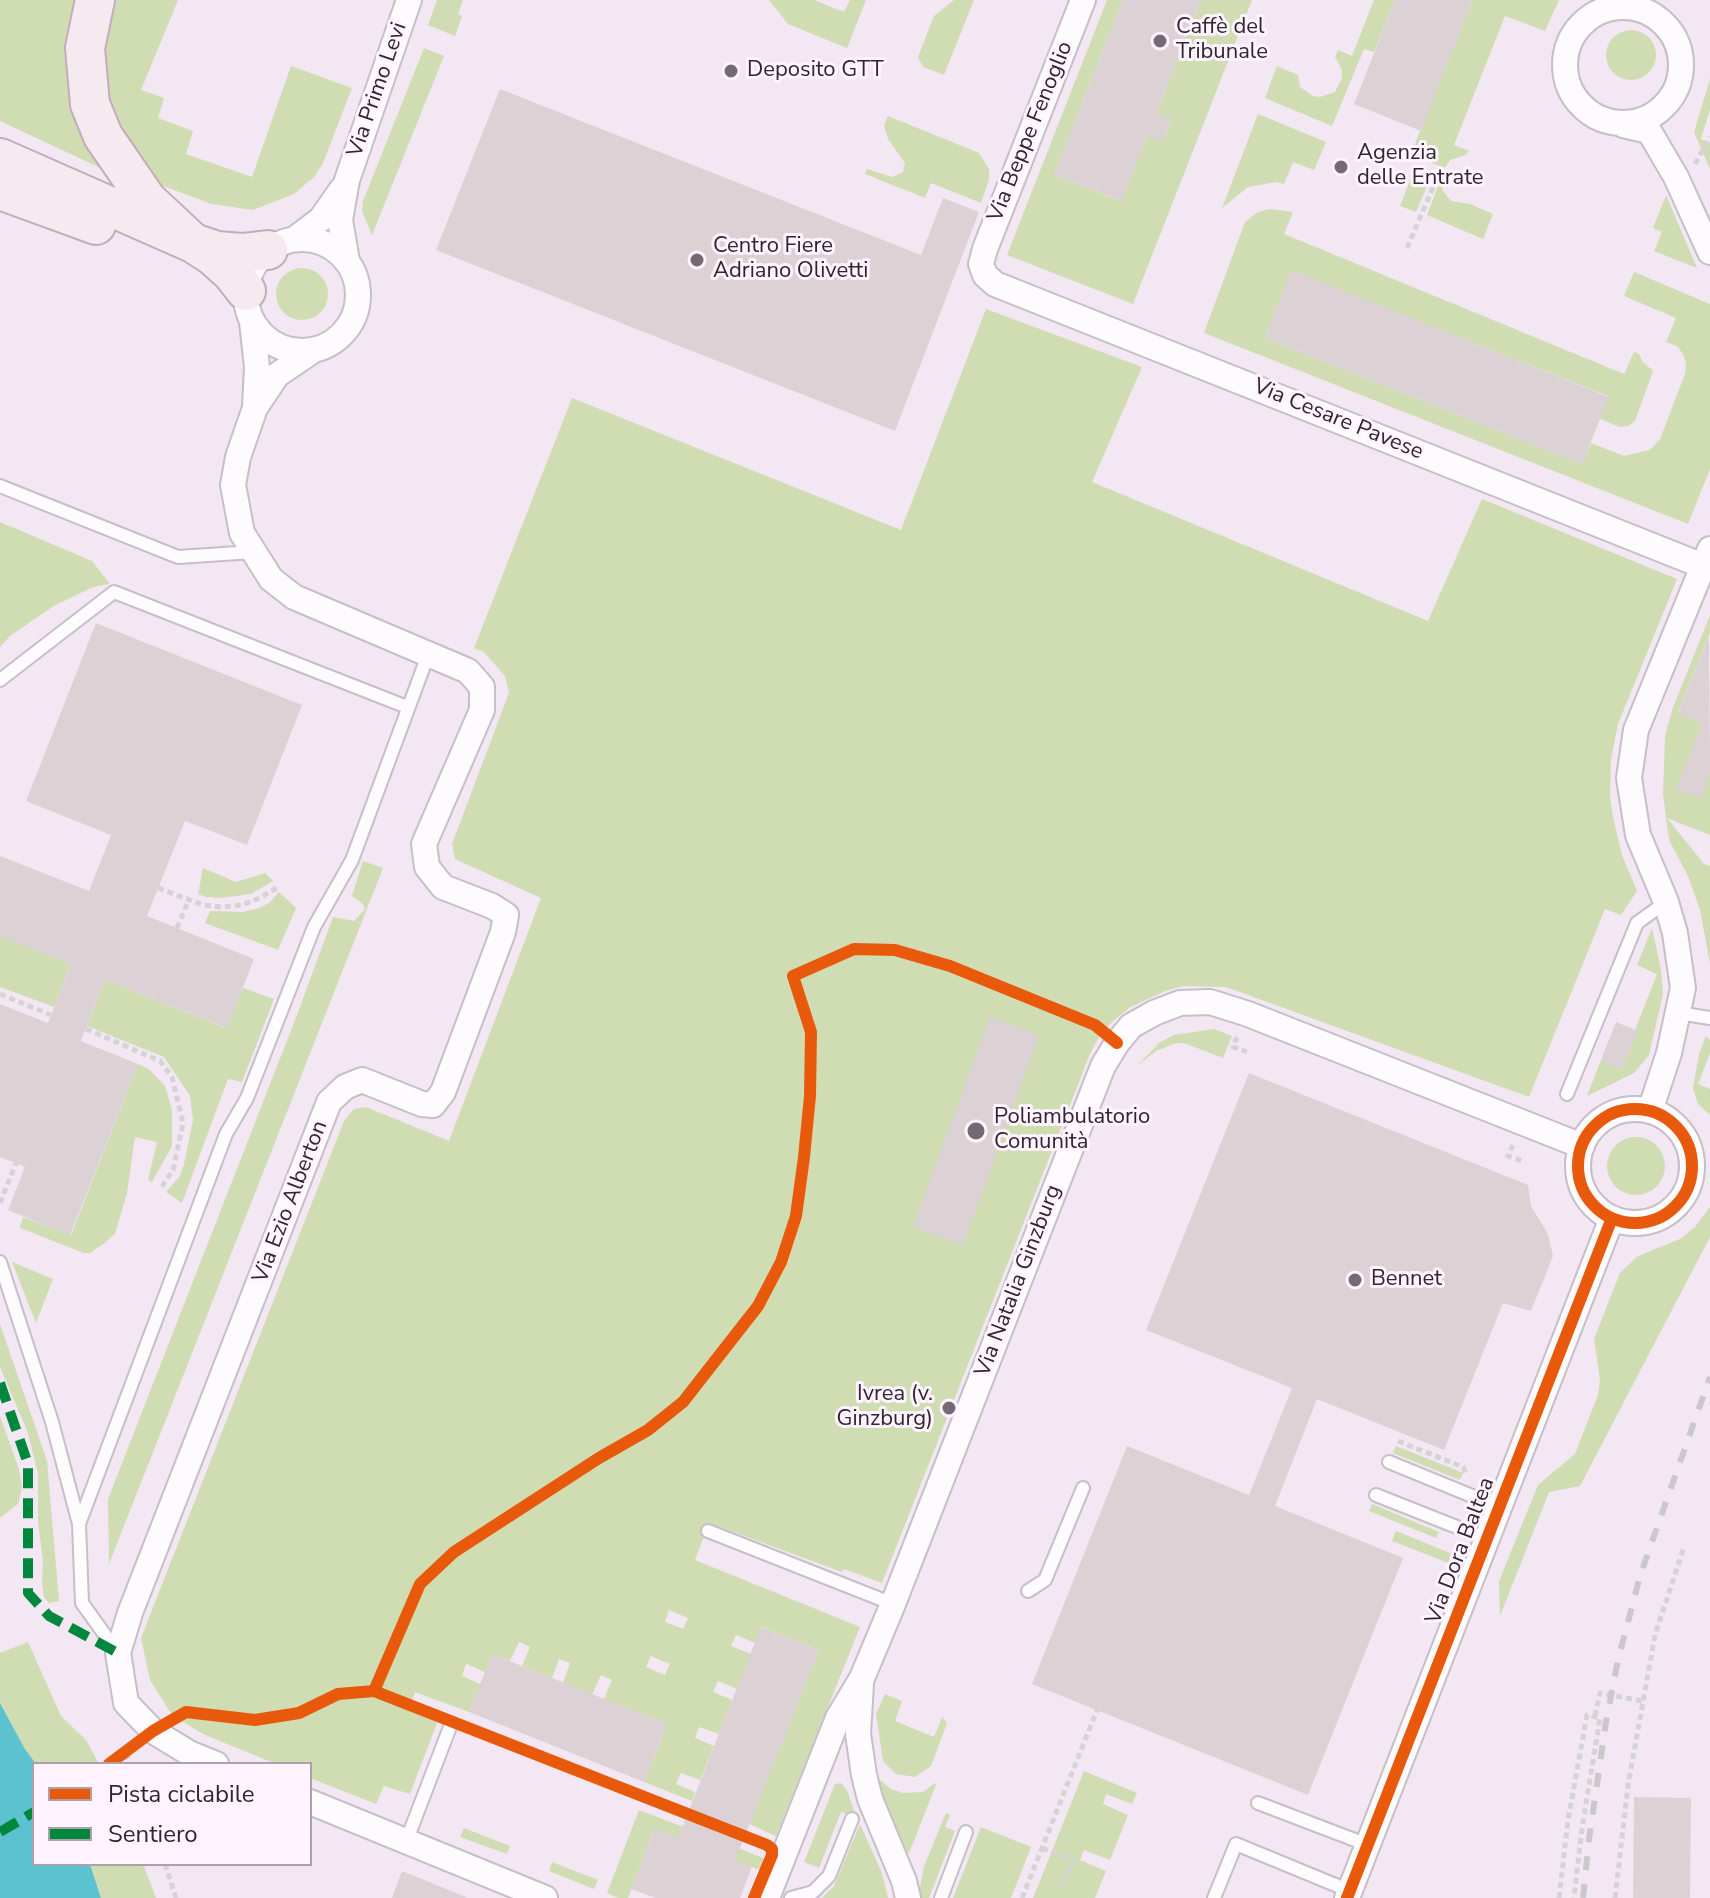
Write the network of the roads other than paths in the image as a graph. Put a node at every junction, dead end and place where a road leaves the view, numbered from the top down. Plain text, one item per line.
1 (95, 0) edge
2 (409, 0) edge
3 (1083, 0) edge
4 (1581, 0) edge
5 (1621, 4) edge
6 (1580, 25) junction
7 (1665, 106) junction
8 (1616, 123) junction
9 (0, 158) edge
10 (1676, 177) junction
11 (347, 180) junction
12 (0, 190) edge
13 (193, 243) junction
14 (282, 244) junction
15 (1710, 252) edge
16 (347, 261) junction
17 (981, 264) joint
18 (249, 307) junction
19 (314, 350) junction
20 (255, 408) junction
21 (0, 486) edge
22 (253, 552) junction
23 (1707, 557) edge
24 (428, 655) junction
25 (0, 680) edge
26 (407, 707) junction
27 (1666, 902) junction
28 (1679, 1013) junction
29 (1710, 1018) edge
30 (1567, 1094) dead end
31 (1650, 1111) junction
32 (1582, 1146) junction
33 (1700, 1152) edge
34 (1612, 1218) junction
35 (0, 1262) edge
36 (1389, 1462) dead end
37 (1083, 1488) dead end
38 (1376, 1495) dead end
39 (1499, 1507) junction
40 (79, 1524) junction
41 (708, 1531) dead end
42 (1487, 1539) junction
43 (1028, 1591) dead end
44 (893, 1604) junction
45 (118, 1653) junction
46 (862, 1678) junction
47 (450, 1727) dead end
48 (211, 1762) edge
49 (312, 1803) edge
50 (1258, 1803) dead end
51 (852, 1819) dead end
52 (966, 1832) dead end
53 (406, 1842) junction
54 (1364, 1855) junction
55 (1349, 1895) edge
56 (545, 1898) edge
57 (767, 1898) edge
58 (791, 1898) edge
59 (908, 1898) edge
60 (941, 1898) edge
61 (1214, 1898) edge

1 - 13 main road
2 - 11 street, Via Primo Levi
3 - 17 street, Via Beppe Fenoglio
4 - 6 street
5 - 6 street
5 - 7 street
6 - 8 street
7 - 8 street
7 - 10 street
8 - 10 street
9 - 13 main road
10 - 15 street
11 - 14 street, Via Primo Levi
11 - 16 street, Via Primo Levi
12 - 13 main road
13 - 14 main road
13 - 18 main road
14 - 16 street
14 - 18 street
16 - 19 street
17 - 23 street, Via Cesare Pavese
18 - 19 street
18 - 20 street
19 - 20 street, Via Ezio Alberton
20 - 22 street, Via Ezio Alberton
21 - 22 lane
22 - 24 street, Via Ezio Alberton
23 - 27 street
24 - 26 lane
24 - 45 street, Via Ezio Alberton
25 - 26 lane
26 - 40 lane
27 - 28 street
27 - 30 lane
28 - 29 lane
28 - 31 street
31 - 32 street
31 - 33 street
32 - 34 street
32 - 44 street, Via Natalia Ginzburg
33 - 34 street
34 - 39 street, Via Dora Baltea
35 - 40 lane
36 - 39 lane
37 - 43 lane
38 - 42 lane
39 - 42 street, Via Dora Baltea
40 - 45 lane
41 - 44 lane
42 - 54 street, Via Dora Baltea
44 - 46 street, Via Natalia Ginzburg
45 - 48 street, Via Ezio Alberton
46 - 57 street, Via Natalia Ginzburg
46 - 59 street, Via Natalia Ginzburg
47 - 53 lane
49 - 53 street
50 - 54 lane
51 - 58 lane
52 - 60 lane
53 - 56 street
54 - 55 street, Via Dora Baltea
55 - 61 lane

